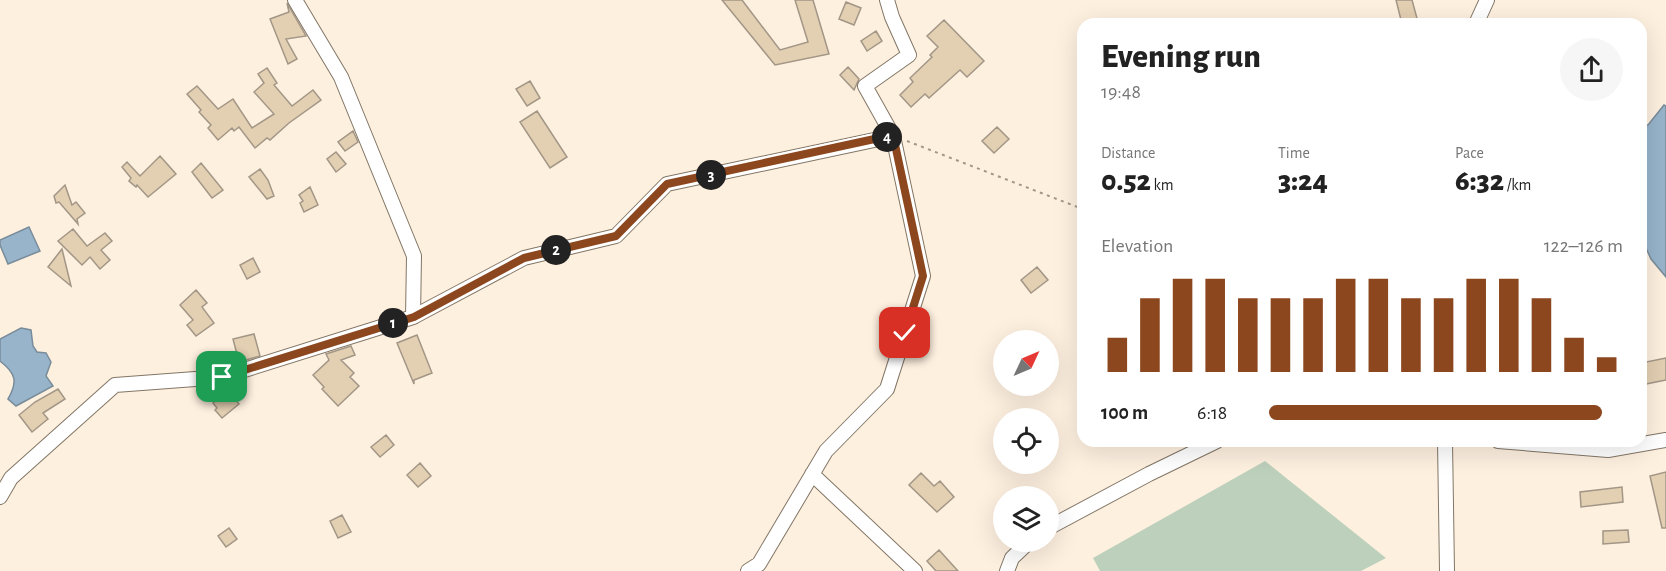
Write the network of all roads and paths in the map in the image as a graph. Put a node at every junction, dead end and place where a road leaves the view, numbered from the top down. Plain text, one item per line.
1 (295, 0) edge
2 (887, 0) edge
3 (1487, 0) edge
4 (1479, 18) edge
5 (893, 135) junction
6 (1077, 207) edge
7 (414, 317) junction
8 (1666, 440) edge
9 (1647, 443) edge
10 (1205, 447) edge
11 (1445, 447) edge
12 (1571, 447) edge
13 (1625, 447) edge
14 (812, 474) junction
15 (0, 497) edge
16 (1059, 522) edge
17 (1018, 552) edge
18 (748, 571) edge
19 (915, 571) edge
20 (1007, 571) edge
21 (1446, 571) edge

1 - 7 street
2 - 5 street
3 - 4 street
5 - 6 path
5 - 7 street
5 - 14 street
7 - 15 street
8 - 9 street
10 - 16 street
11 - 21 street
12 - 13 street
14 - 18 street
14 - 19 street
17 - 20 street

